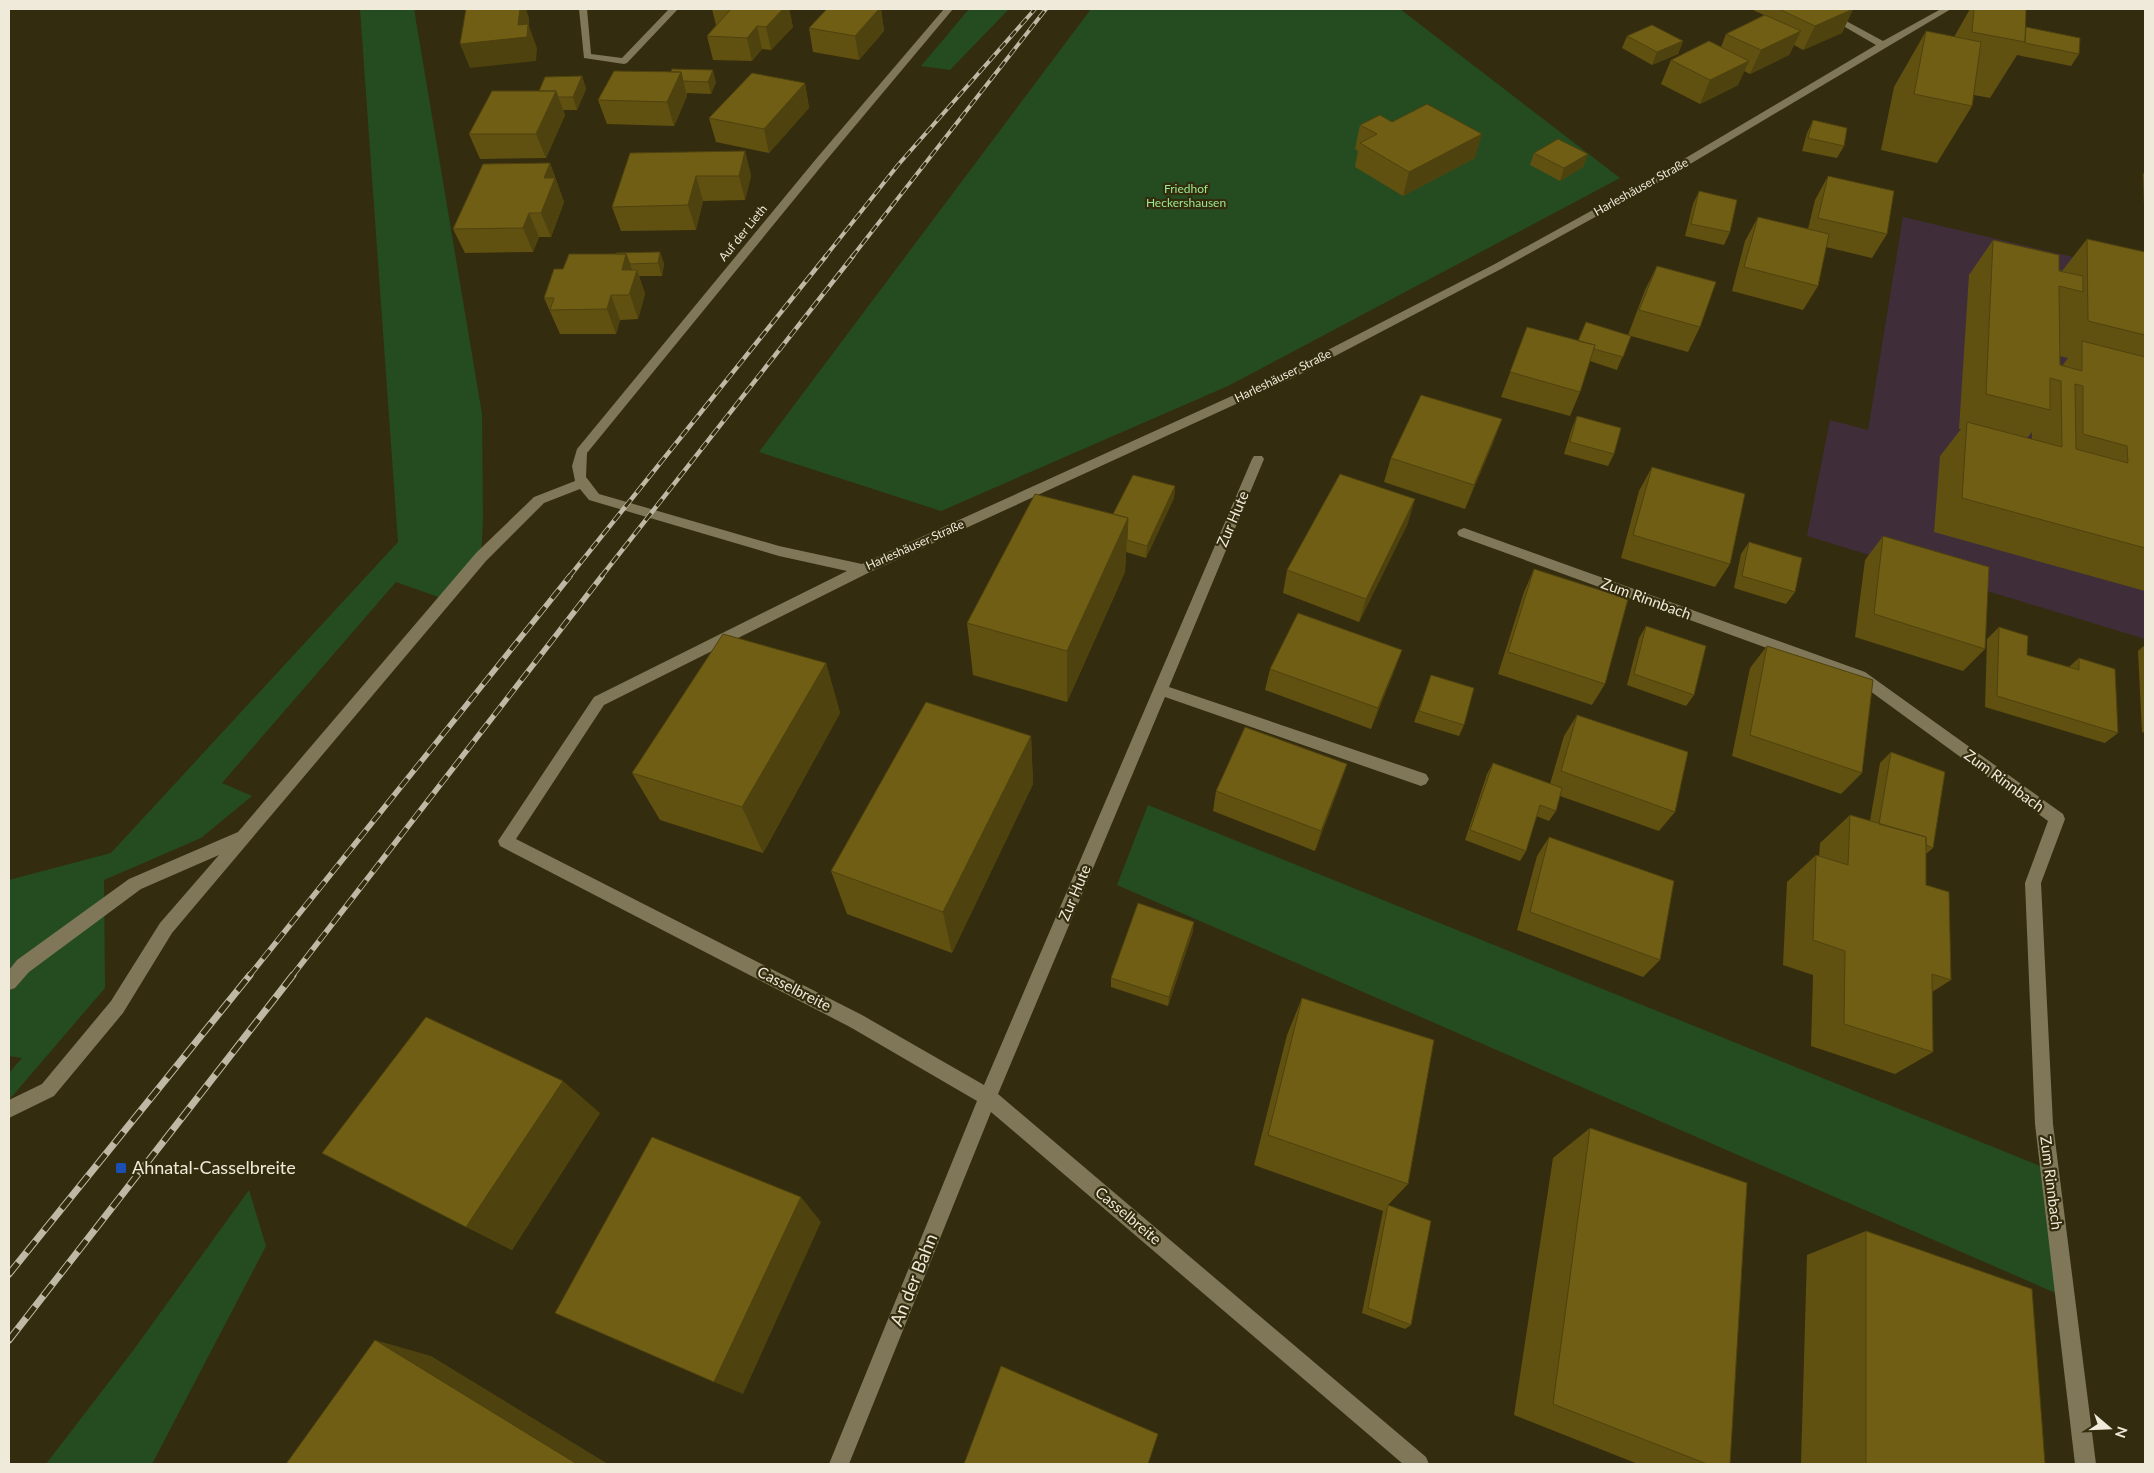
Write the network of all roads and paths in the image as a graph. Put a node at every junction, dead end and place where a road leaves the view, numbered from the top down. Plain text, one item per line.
1 (583, 9) edge
2 (674, 9) edge
3 (949, 9) edge
4 (1818, 9) edge
5 (1947, 9) edge
6 (1883, 45) junction
7 (1258, 459) dead end
8 (581, 484) junction
9 (1464, 533) dead end
10 (863, 569) junction
11 (1162, 690) junction
12 (1421, 779) dead end
13 (244, 837) junction
14 (9, 982) edge
15 (988, 1097) junction
16 (9, 1109) edge
17 (839, 1464) edge
18 (1419, 1464) edge
19 (2086, 1464) edge

1 - 2 street
3 - 8 street, Auf der Lieth
4 - 6 street
5 - 6 street, Harleshäuser Straße
6 - 10 street, Harleshäuser Straße
7 - 11 street, Zur Hute
8 - 10 street, Harleshäuser Straße
8 - 13 street
9 - 19 street, Zum Rinnbach
10 - 15 street, Casselbreite
11 - 12 street
11 - 15 street, Zur Hute
13 - 14 street
13 - 16 street
15 - 17 street, An der Bahn
15 - 18 street, Casselbreite

